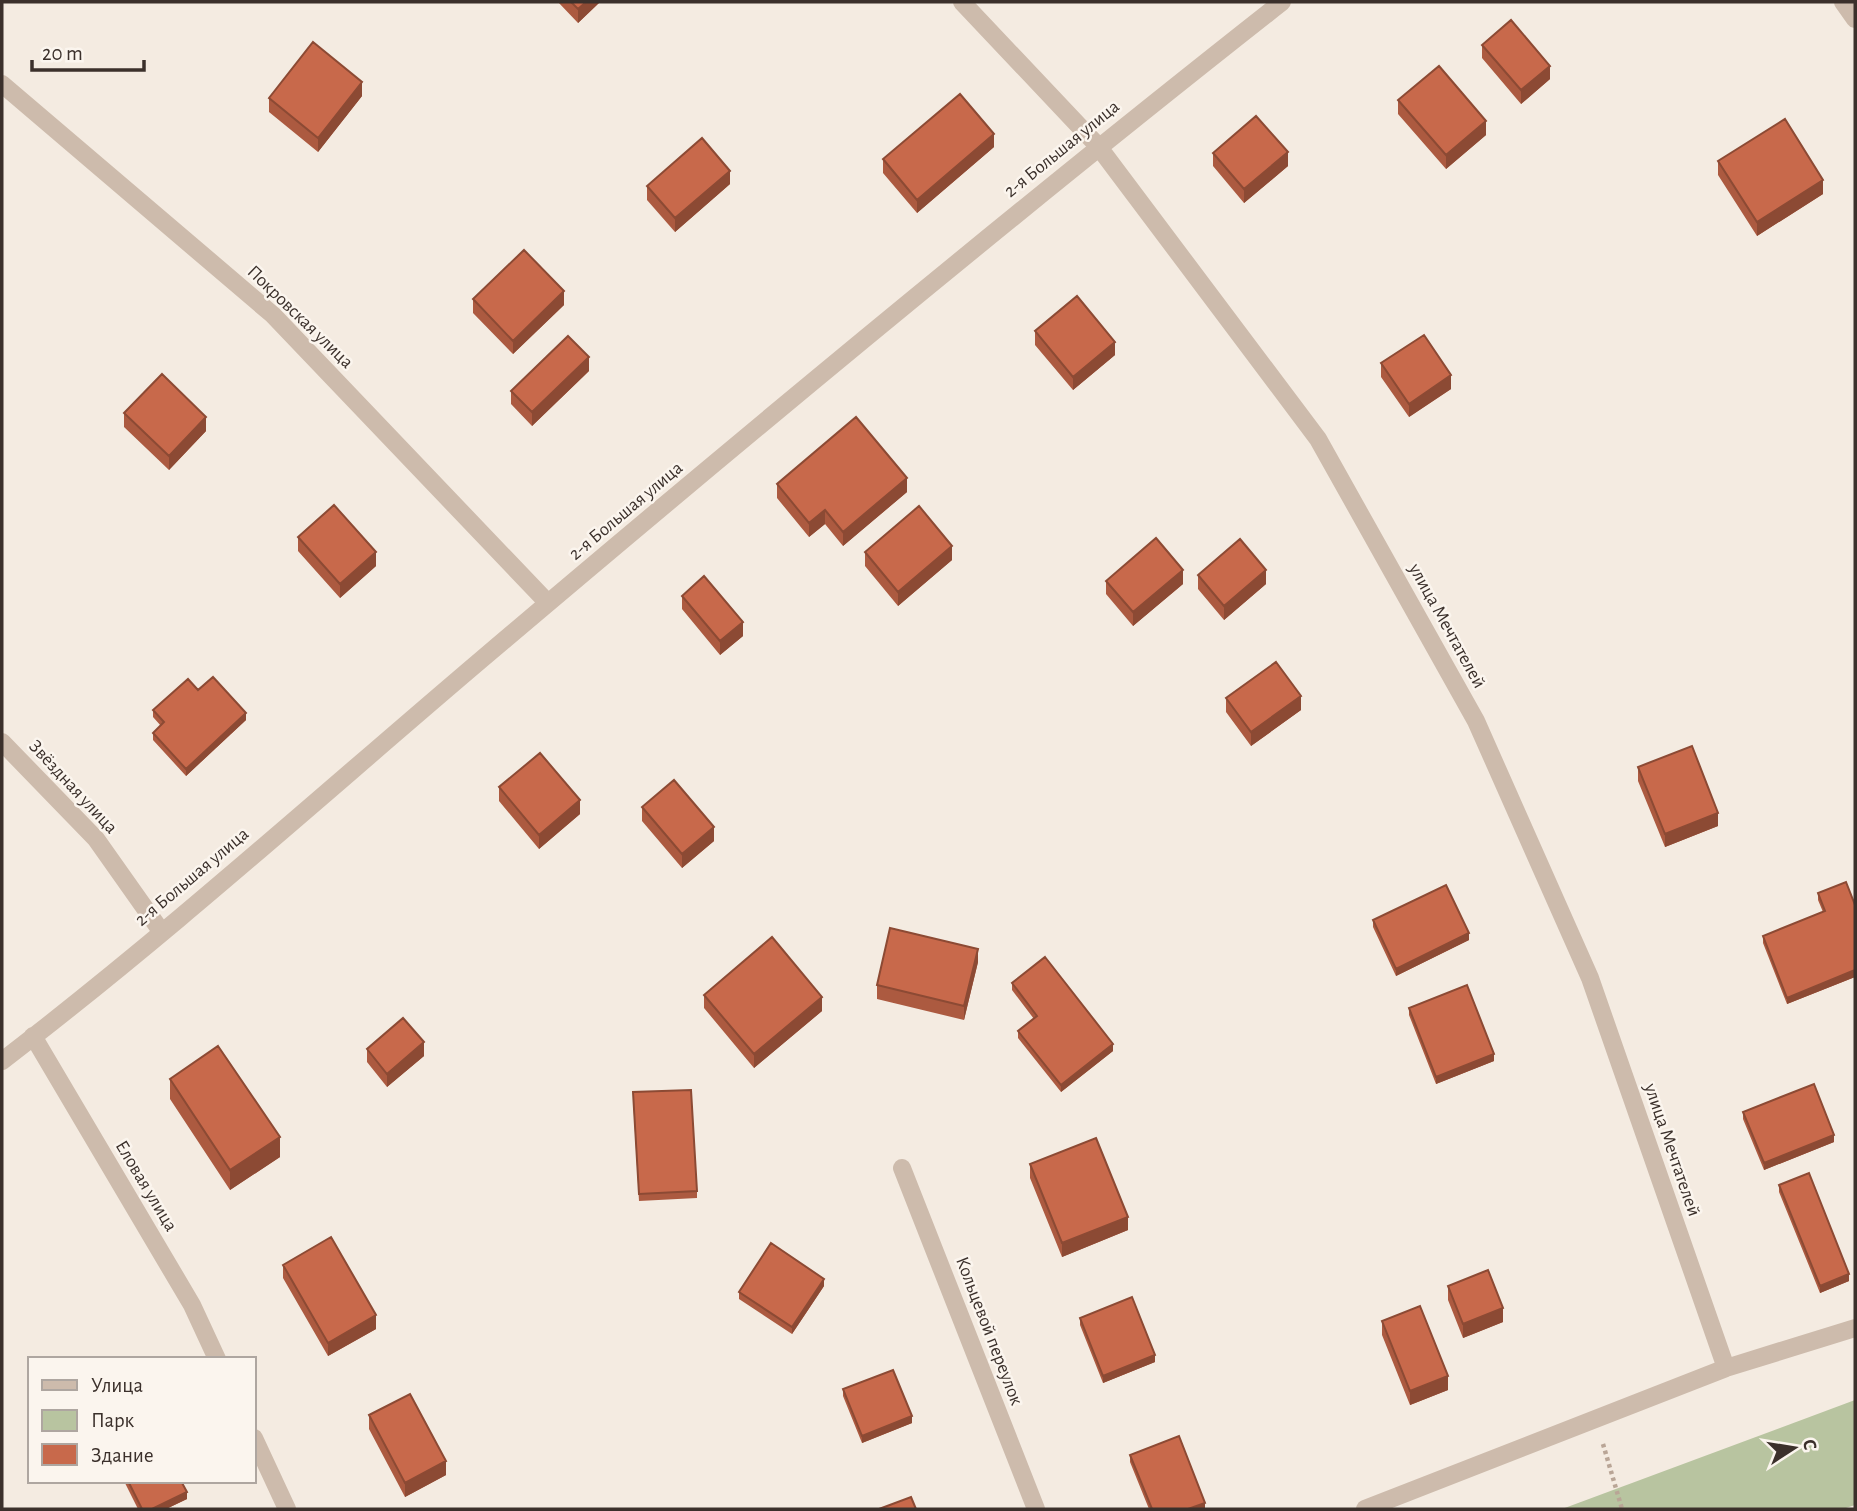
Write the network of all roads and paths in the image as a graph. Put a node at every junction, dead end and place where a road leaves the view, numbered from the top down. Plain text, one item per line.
1 (962, 2) edge
2 (1282, 2) edge
3 (1843, 2) edge
4 (1855, 19) edge
5 (2, 83) edge
6 (1098, 146) junction
7 (548, 603) junction
8 (2, 742) edge
9 (161, 931) junction
10 (33, 1037) junction
11 (2, 1060) edge
12 (902, 1168) dead end
13 (1855, 1328) edge
14 (216, 1357) edge
15 (1727, 1368) junction
16 (1596, 1419) junction
17 (256, 1442) edge
18 (287, 1509) edge
19 (1036, 1509) edge
20 (1365, 1509) edge
21 (1622, 1509) edge

1 - 6 street, улица Мечтателей
2 - 6 street, 2-я Большая улица
3 - 4 street
5 - 7 street, Покровская улица
6 - 7 street, 2-я Большая улица
6 - 15 street, улица Мечтателей
7 - 9 street, 2-я Большая улица
8 - 9 street, Звёздная улица
9 - 10 street, 2-я Большая улица
10 - 11 street, 2-я Большая улица
10 - 14 street, Еловая улица
12 - 19 street, Кольцевой переулок
13 - 15 street
15 - 16 street
16 - 20 street
16 - 21 path
17 - 18 street

